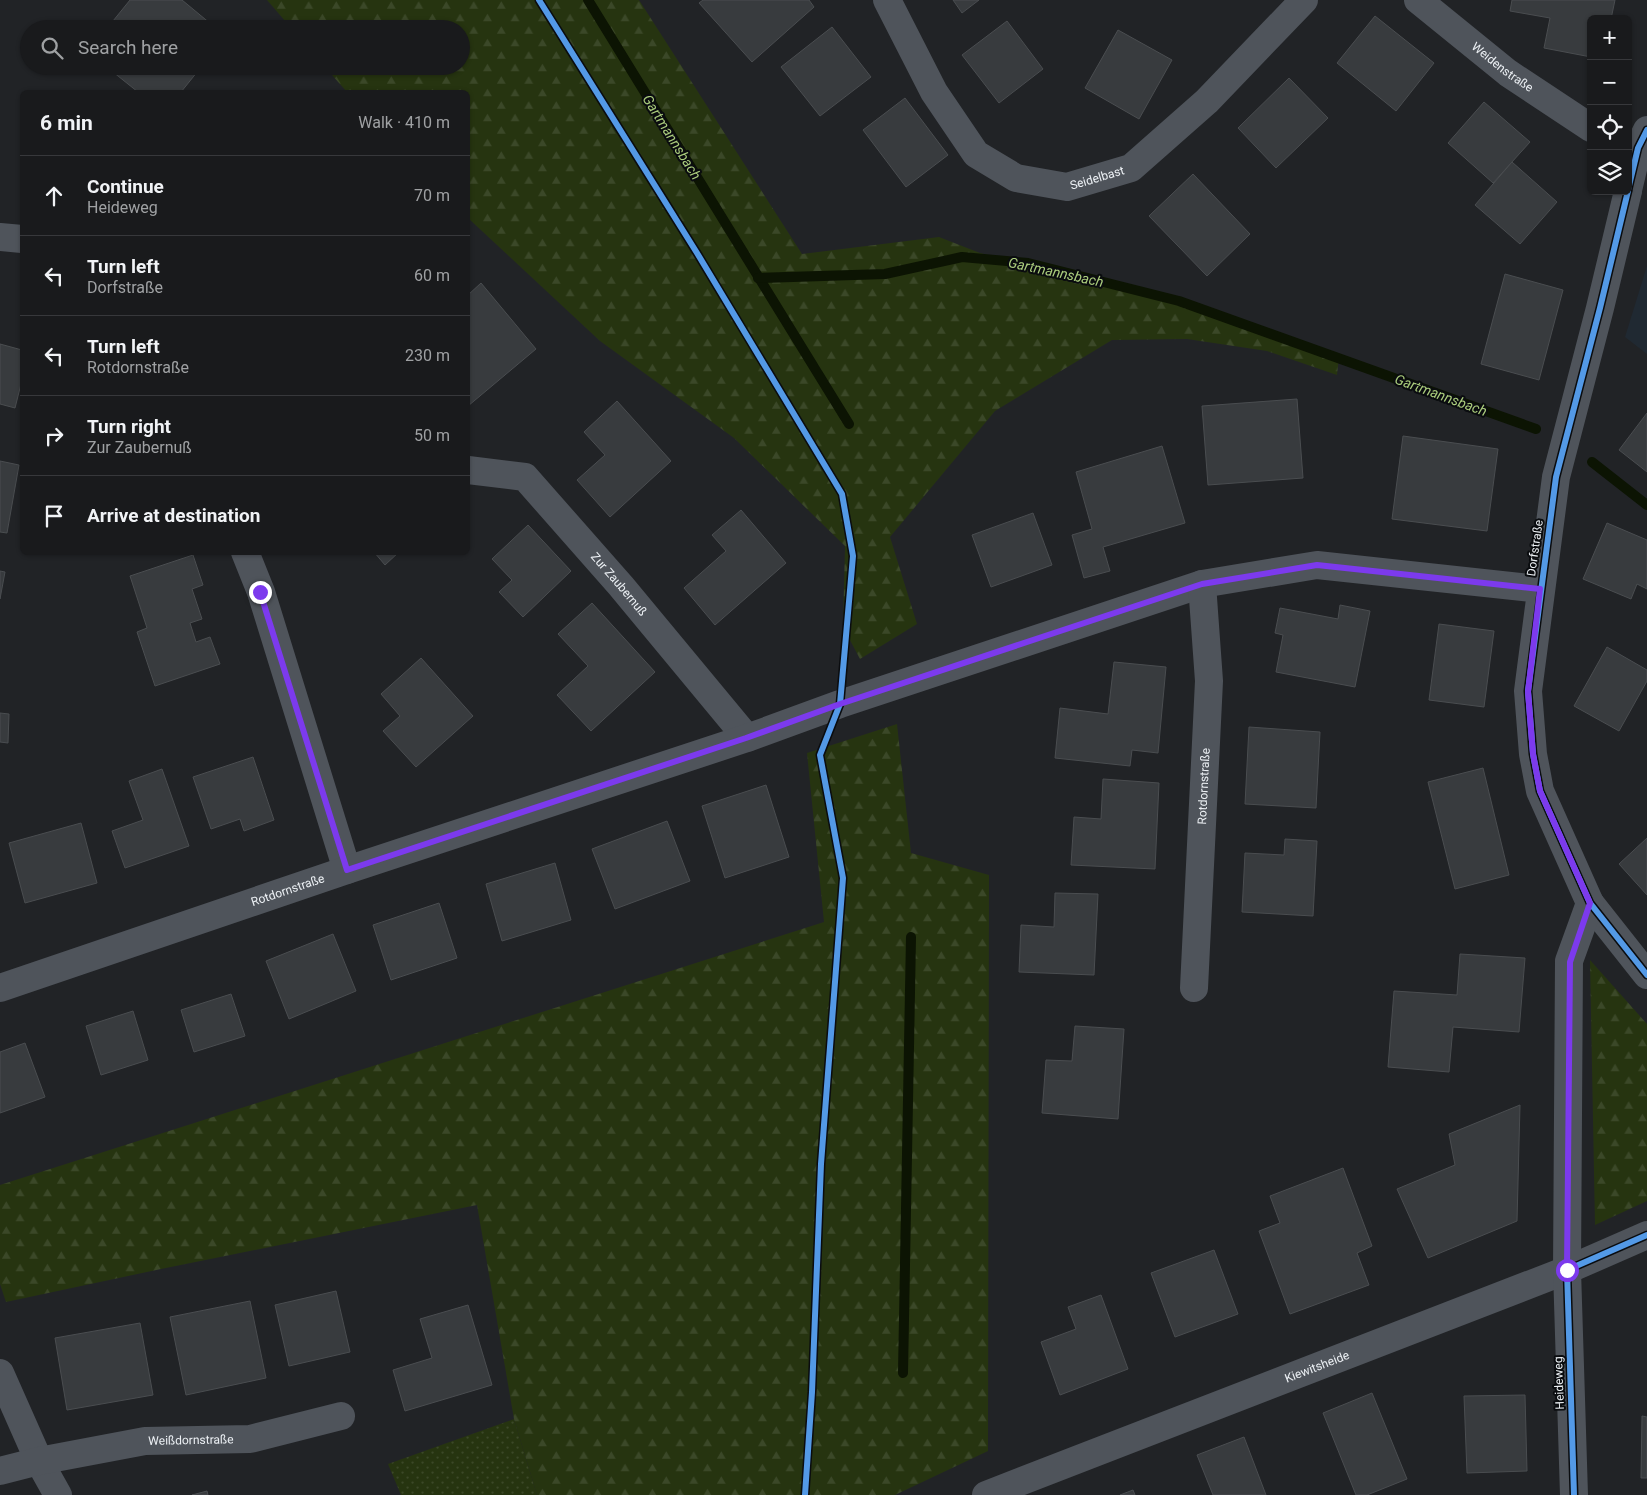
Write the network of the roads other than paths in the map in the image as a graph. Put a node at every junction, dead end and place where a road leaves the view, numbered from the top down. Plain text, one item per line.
1 (887, 0) edge
2 (1304, 0) edge
3 (1418, 0) edge
4 (1587, 125) edge
5 (1638, 141) edge
6 (1632, 170) edge
7 (1627, 195) edge
8 (0, 237) edge
9 (20, 239) edge
10 (470, 470) edge
11 (246, 555) edge
12 (1202, 584) junction
13 (1540, 589) junction
14 (746, 738) junction
15 (347, 870) junction
16 (1590, 903) junction
17 (1647, 975) edge
18 (0, 988) edge
19 (1194, 988) dead end
20 (1647, 1234) edge
21 (1567, 1270) junction
22 (0, 1373) edge
23 (341, 1416) dead end
24 (39, 1461) junction
25 (0, 1471) edge
26 (1013, 1490) edge
27 (58, 1495) edge
28 (986, 1495) edge
29 (1574, 1495) edge

1 - 2 street, Seidelbast
3 - 4 street, Weidenstraße
5 - 6 street, Dorfstraße
7 - 13 street, Dorfstraße
8 - 9 street
10 - 14 street, Zur Zaubernuß
11 - 15 street
12 - 13 street, Rotdornstraße
12 - 14 street, Rotdornstraße
12 - 19 street, Rotdornstraße
13 - 16 street, Dorfstraße
14 - 15 street, Rotdornstraße
15 - 18 street, Rotdornstraße
16 - 17 street, Dorfstraße
16 - 21 street, Heideweg
20 - 21 street, Kiewitsheide
21 - 26 street, Kiewitsheide
21 - 29 street, Heideweg
22 - 24 street
23 - 24 street, Weißdornstraße
24 - 25 street, Weißdornstraße
24 - 27 street
26 - 28 street, Kiewitsheide

